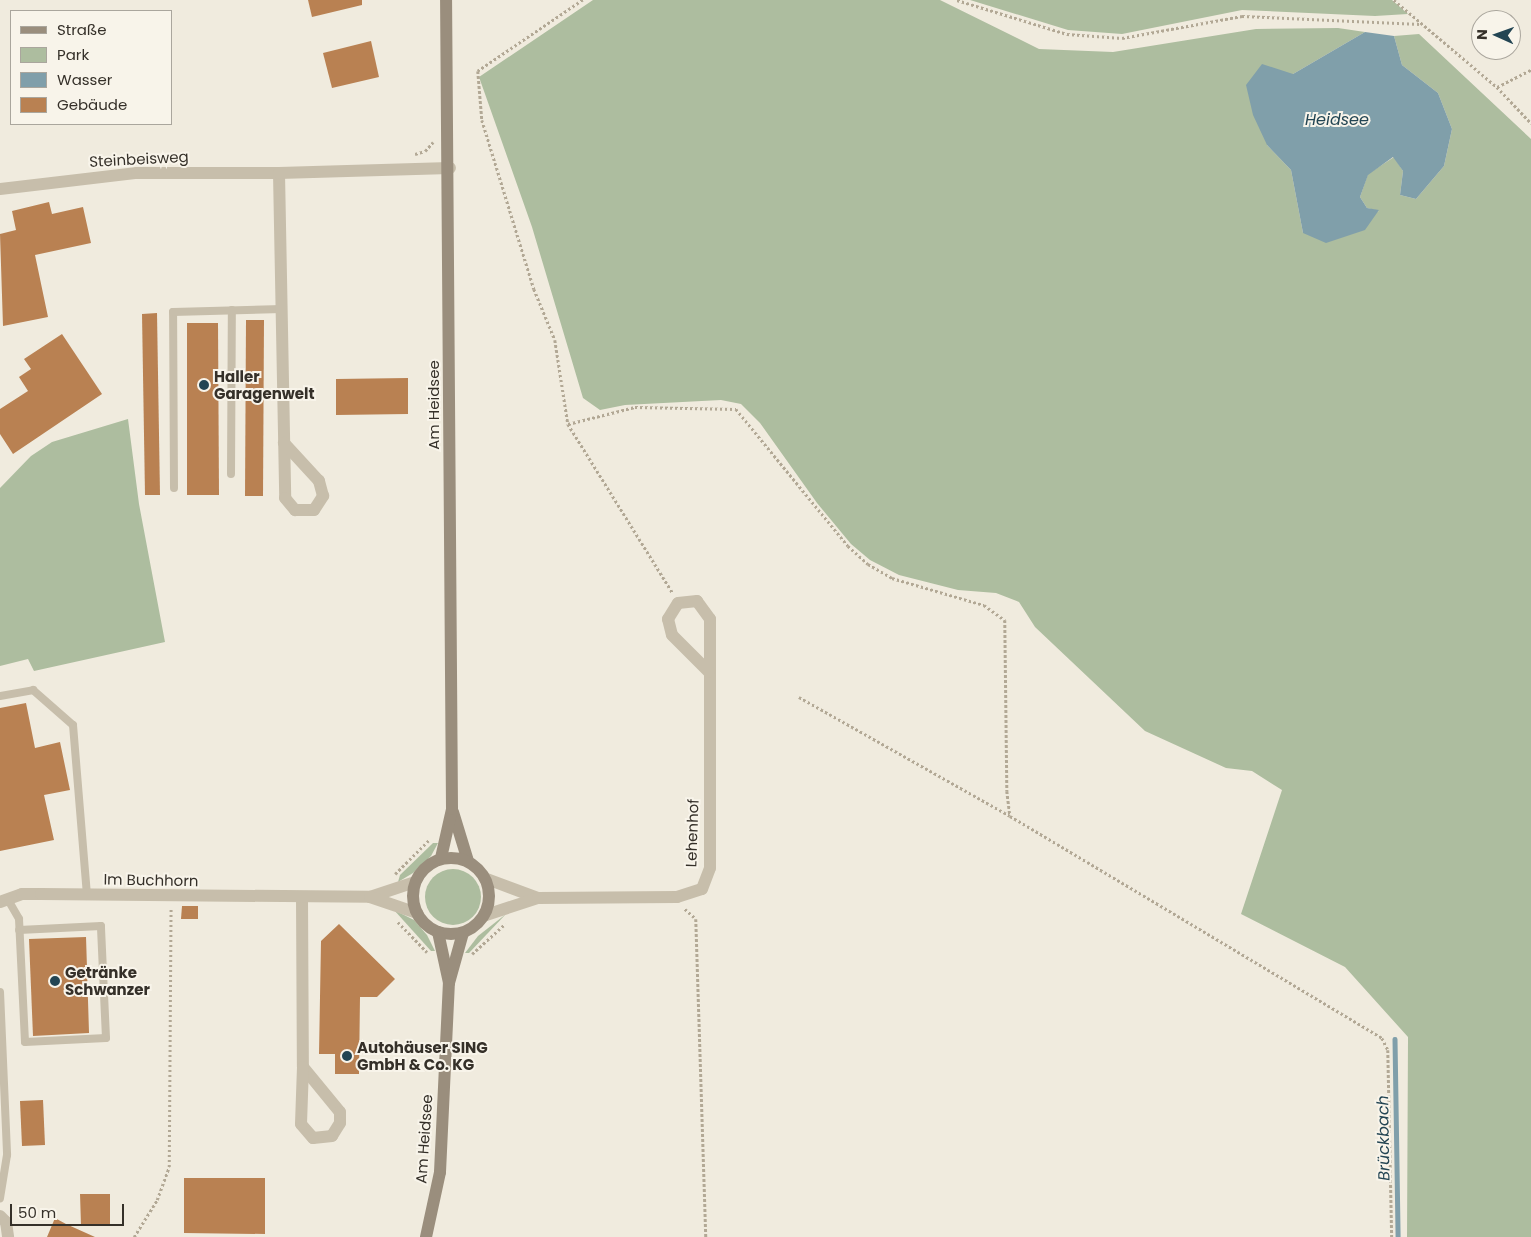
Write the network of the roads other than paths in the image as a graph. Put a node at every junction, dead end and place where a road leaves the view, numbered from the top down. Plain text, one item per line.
1 (446, 0) edge
2 (450, 168) junction
3 (279, 173) junction
4 (0, 189) edge
5 (282, 309) junction
6 (232, 310) junction
7 (284, 443) junction
8 (231, 474) dead end
9 (174, 488) dead end
10 (709, 672) junction
11 (0, 696) edge
12 (452, 809) junction
13 (442, 858) junction
14 (468, 861) junction
15 (487, 879) junction
16 (415, 882) junction
17 (87, 895) junction
18 (370, 897) junction
19 (302, 898) junction
20 (538, 898) junction
21 (4, 900) edge
22 (417, 913) junction
23 (486, 915) junction
24 (19, 930) junction
25 (438, 932) junction
26 (463, 933) junction
27 (449, 983) junction
28 (0, 992) edge
29 (303, 1067) junction
30 (0, 1198) edge
31 (0, 1216) edge
32 (8, 1237) edge
33 (426, 1237) edge

1 - 2 main road, Am Heidsee
2 - 3 street, Steinbeisweg
2 - 12 main road, Am Heidsee
3 - 4 street, Steinbeisweg
3 - 5 street
5 - 6 lane
5 - 7 street
6 - 8 lane
6 - 9 lane
7 - 7 street
10 - 10 street, Lehenhof
10 - 20 street, Lehenhof
11 - 17 lane
12 - 13 main road, Am Heidsee
12 - 14 main road, Am Heidsee
13 - 14 main road
13 - 16 main road
14 - 15 main road
15 - 20 street, Lehenhof
15 - 23 main road
16 - 18 street, Im Buchhorn
16 - 22 main road
17 - 19 street, Im Buchhorn
17 - 21 street, Im Buchhorn
18 - 19 street, Im Buchhorn
18 - 22 street, Im Buchhorn
19 - 29 street
20 - 23 street, Lehenhof
21 - 24 lane
22 - 25 main road
23 - 26 main road
24 - 24 lane
25 - 26 main road
25 - 27 main road, Am Heidsee
26 - 27 main road, Am Heidsee
27 - 33 main road, Am Heidsee
28 - 30 lane
29 - 29 street
31 - 32 street

